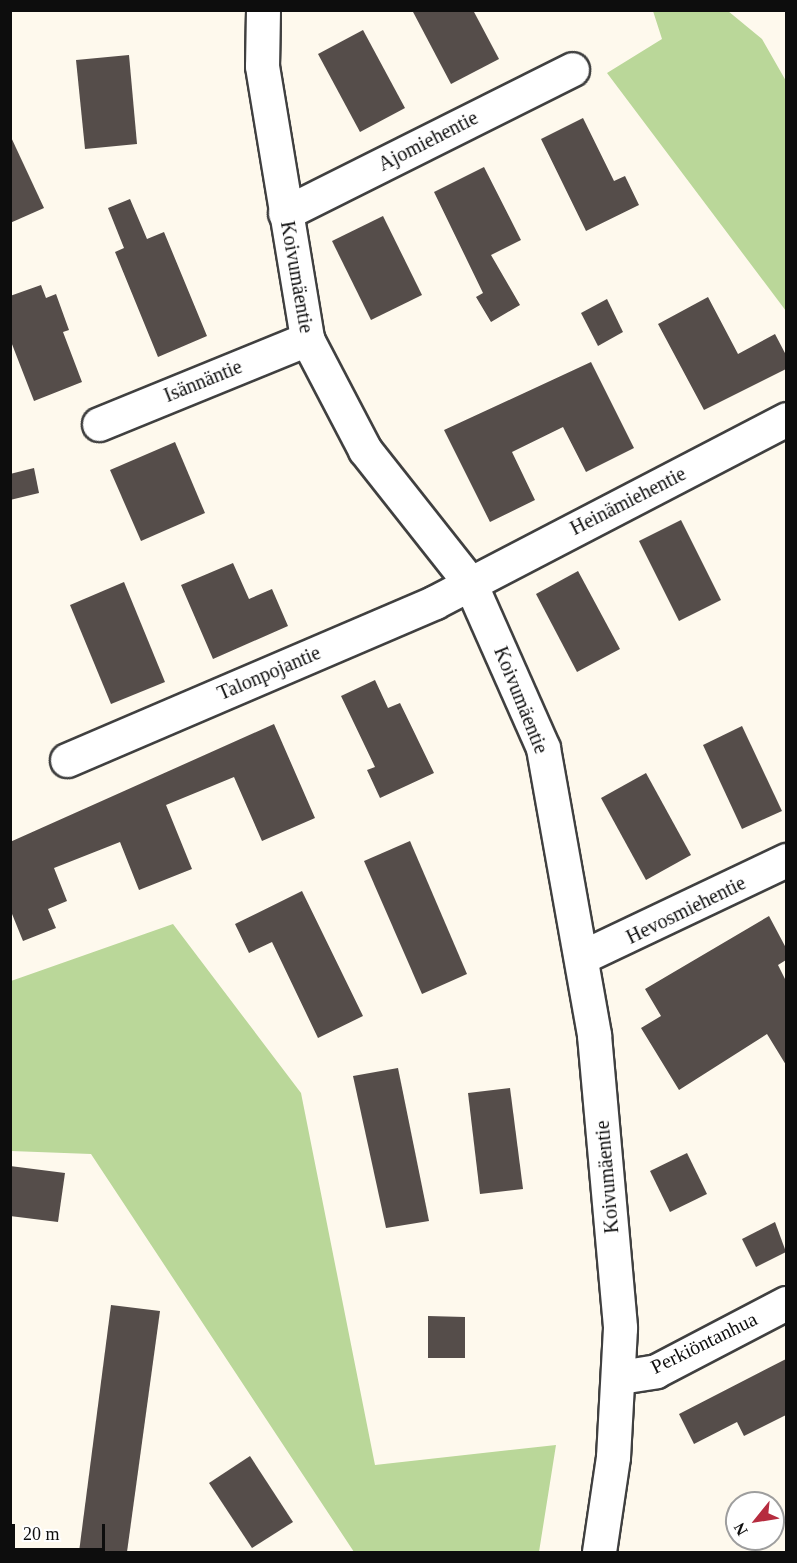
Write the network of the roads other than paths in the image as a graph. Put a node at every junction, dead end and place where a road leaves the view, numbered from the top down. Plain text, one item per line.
1 (262, 10) edge
2 (572, 69) dead end
3 (285, 213) junction
4 (307, 339) junction
5 (786, 419) edge
6 (99, 423) dead end
7 (470, 584) junction
8 (67, 760) dead end
9 (786, 860) edge
10 (584, 956) junction
11 (786, 1303) edge
12 (620, 1377) junction
13 (598, 1552) edge

1 - 3 street, Koivumäentie
2 - 3 street, Ajomiehentie
3 - 4 street, Koivumäentie
4 - 6 street, Isännäntie
4 - 7 street, Koivumäentie
5 - 7 street, Heinämiehentie
7 - 8 street, Talonpojantie
7 - 10 street, Koivumäentie
9 - 10 street, Hevosmiehentie
10 - 12 street, Koivumäentie
11 - 12 street, Perkiöntanhua
12 - 13 street, Koivumäentie

